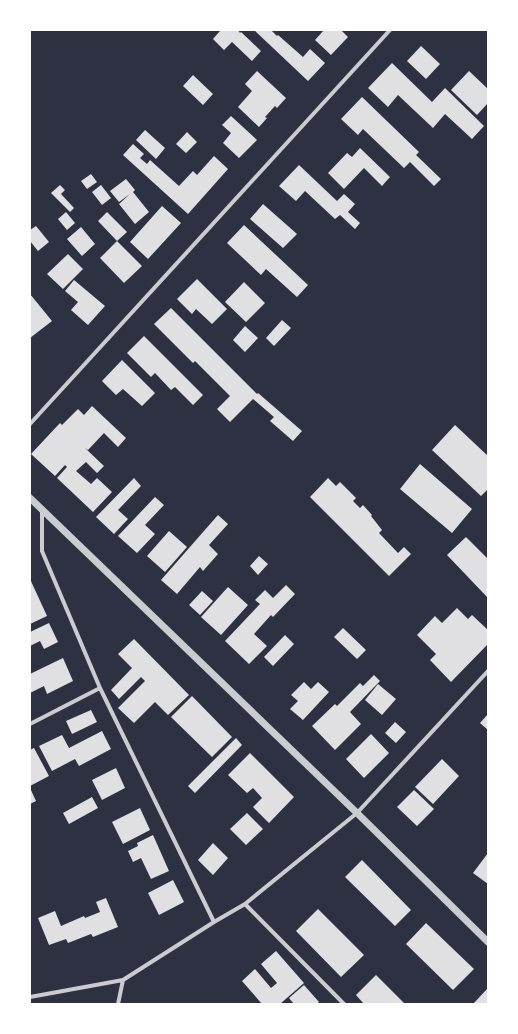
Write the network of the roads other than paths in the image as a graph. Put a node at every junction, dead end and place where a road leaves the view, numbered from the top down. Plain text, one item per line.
1 (390, 30) edge
2 (30, 424) edge
3 (30, 498) edge
4 (42, 510) junction
5 (488, 671) edge
6 (100, 688) junction
7 (30, 724) edge
8 (357, 813) junction
9 (245, 904) junction
10 (214, 922) junction
11 (488, 942) edge
12 (123, 980) junction
13 (30, 997) edge
14 (118, 1004) edge
15 (344, 1004) edge

1 - 2 street
3 - 4 street
4 - 6 street
4 - 8 street
5 - 8 street
6 - 7 street
6 - 10 street
8 - 9 street
8 - 11 street
9 - 10 street
9 - 15 street
10 - 12 street
12 - 13 street
12 - 14 street

